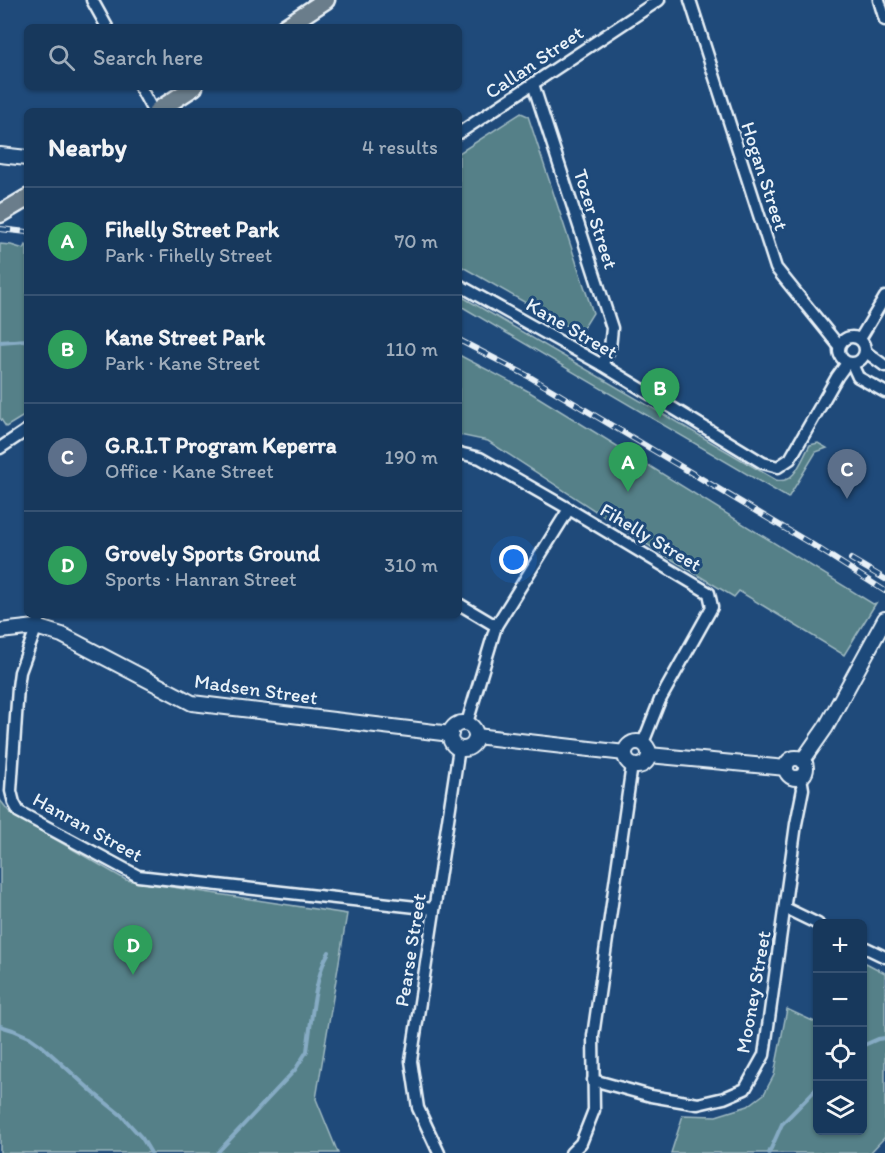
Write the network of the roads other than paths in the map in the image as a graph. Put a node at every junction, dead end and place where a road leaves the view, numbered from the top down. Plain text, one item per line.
1 (92, 0) edge
2 (326, 0) edge
3 (659, 0) edge
4 (690, 0) edge
5 (879, 0) edge
6 (885, 20) edge
7 (105, 24) edge
8 (290, 24) edge
9 (533, 84) junction
10 (142, 90) edge
11 (189, 90) edge
12 (155, 108) edge
13 (162, 108) edge
14 (462, 131) edge
15 (0, 155) edge
16 (24, 158) edge
17 (24, 200) edge
18 (0, 214) edge
19 (462, 287) edge
20 (885, 297) edge
21 (860, 339) junction
22 (839, 346) junction
23 (866, 352) junction
24 (850, 363) junction
25 (602, 365) junction
26 (885, 366) edge
27 (885, 392) edge
28 (24, 432) edge
29 (0, 448) edge
30 (462, 454) edge
31 (569, 509) junction
32 (462, 606) edge
33 (885, 619) edge
34 (39, 621) edge
35 (496, 627) junction
36 (0, 631) edge
37 (467, 723) junction
38 (450, 734) junction
39 (476, 736) junction
40 (459, 748) junction
41 (646, 749) junction
42 (625, 753) junction
43 (803, 760) junction
44 (632, 765) junction
45 (786, 768) junction
46 (801, 777) junction
47 (785, 908) junction
48 (434, 909) junction
49 (813, 922) edge
50 (867, 948) edge
51 (885, 957) edge
52 (593, 1080) junction
53 (439, 1153) edge
54 (571, 1153) edge

1 - 7 street
2 - 8 main road
3 - 9 street, Callan Street
4 - 22 street, Hogan Street
5 - 6 street
9 - 14 street, Callan Street
9 - 25 street, Tozer Street
10 - 12 street
11 - 13 main road
15 - 16 street
17 - 18 main road
19 - 25 street, Kane Street
20 - 21 street
21 - 22 street
21 - 23 street
22 - 24 street
23 - 24 street
23 - 26 street
24 - 25 street, Kane Street
24 - 27 street
28 - 29 street
30 - 31 street, Fihelly Street
31 - 35 street
31 - 41 street, Fihelly Street
32 - 35 street
33 - 43 street
34 - 36 street, Madsen Street
34 - 38 street, Madsen Street
34 - 48 street, Hanran Street
35 - 37 street
37 - 38 street
37 - 39 street
38 - 40 street
39 - 40 street
39 - 42 street
40 - 48 street, Pearse Street
41 - 42 street
41 - 44 street
41 - 45 street
42 - 44 street
43 - 45 street
43 - 46 street
44 - 52 street
45 - 46 street
46 - 47 street, Mooney Street
47 - 49 street
47 - 52 street, Mooney Street
48 - 53 street, Pearse Street
50 - 51 street
52 - 54 street

